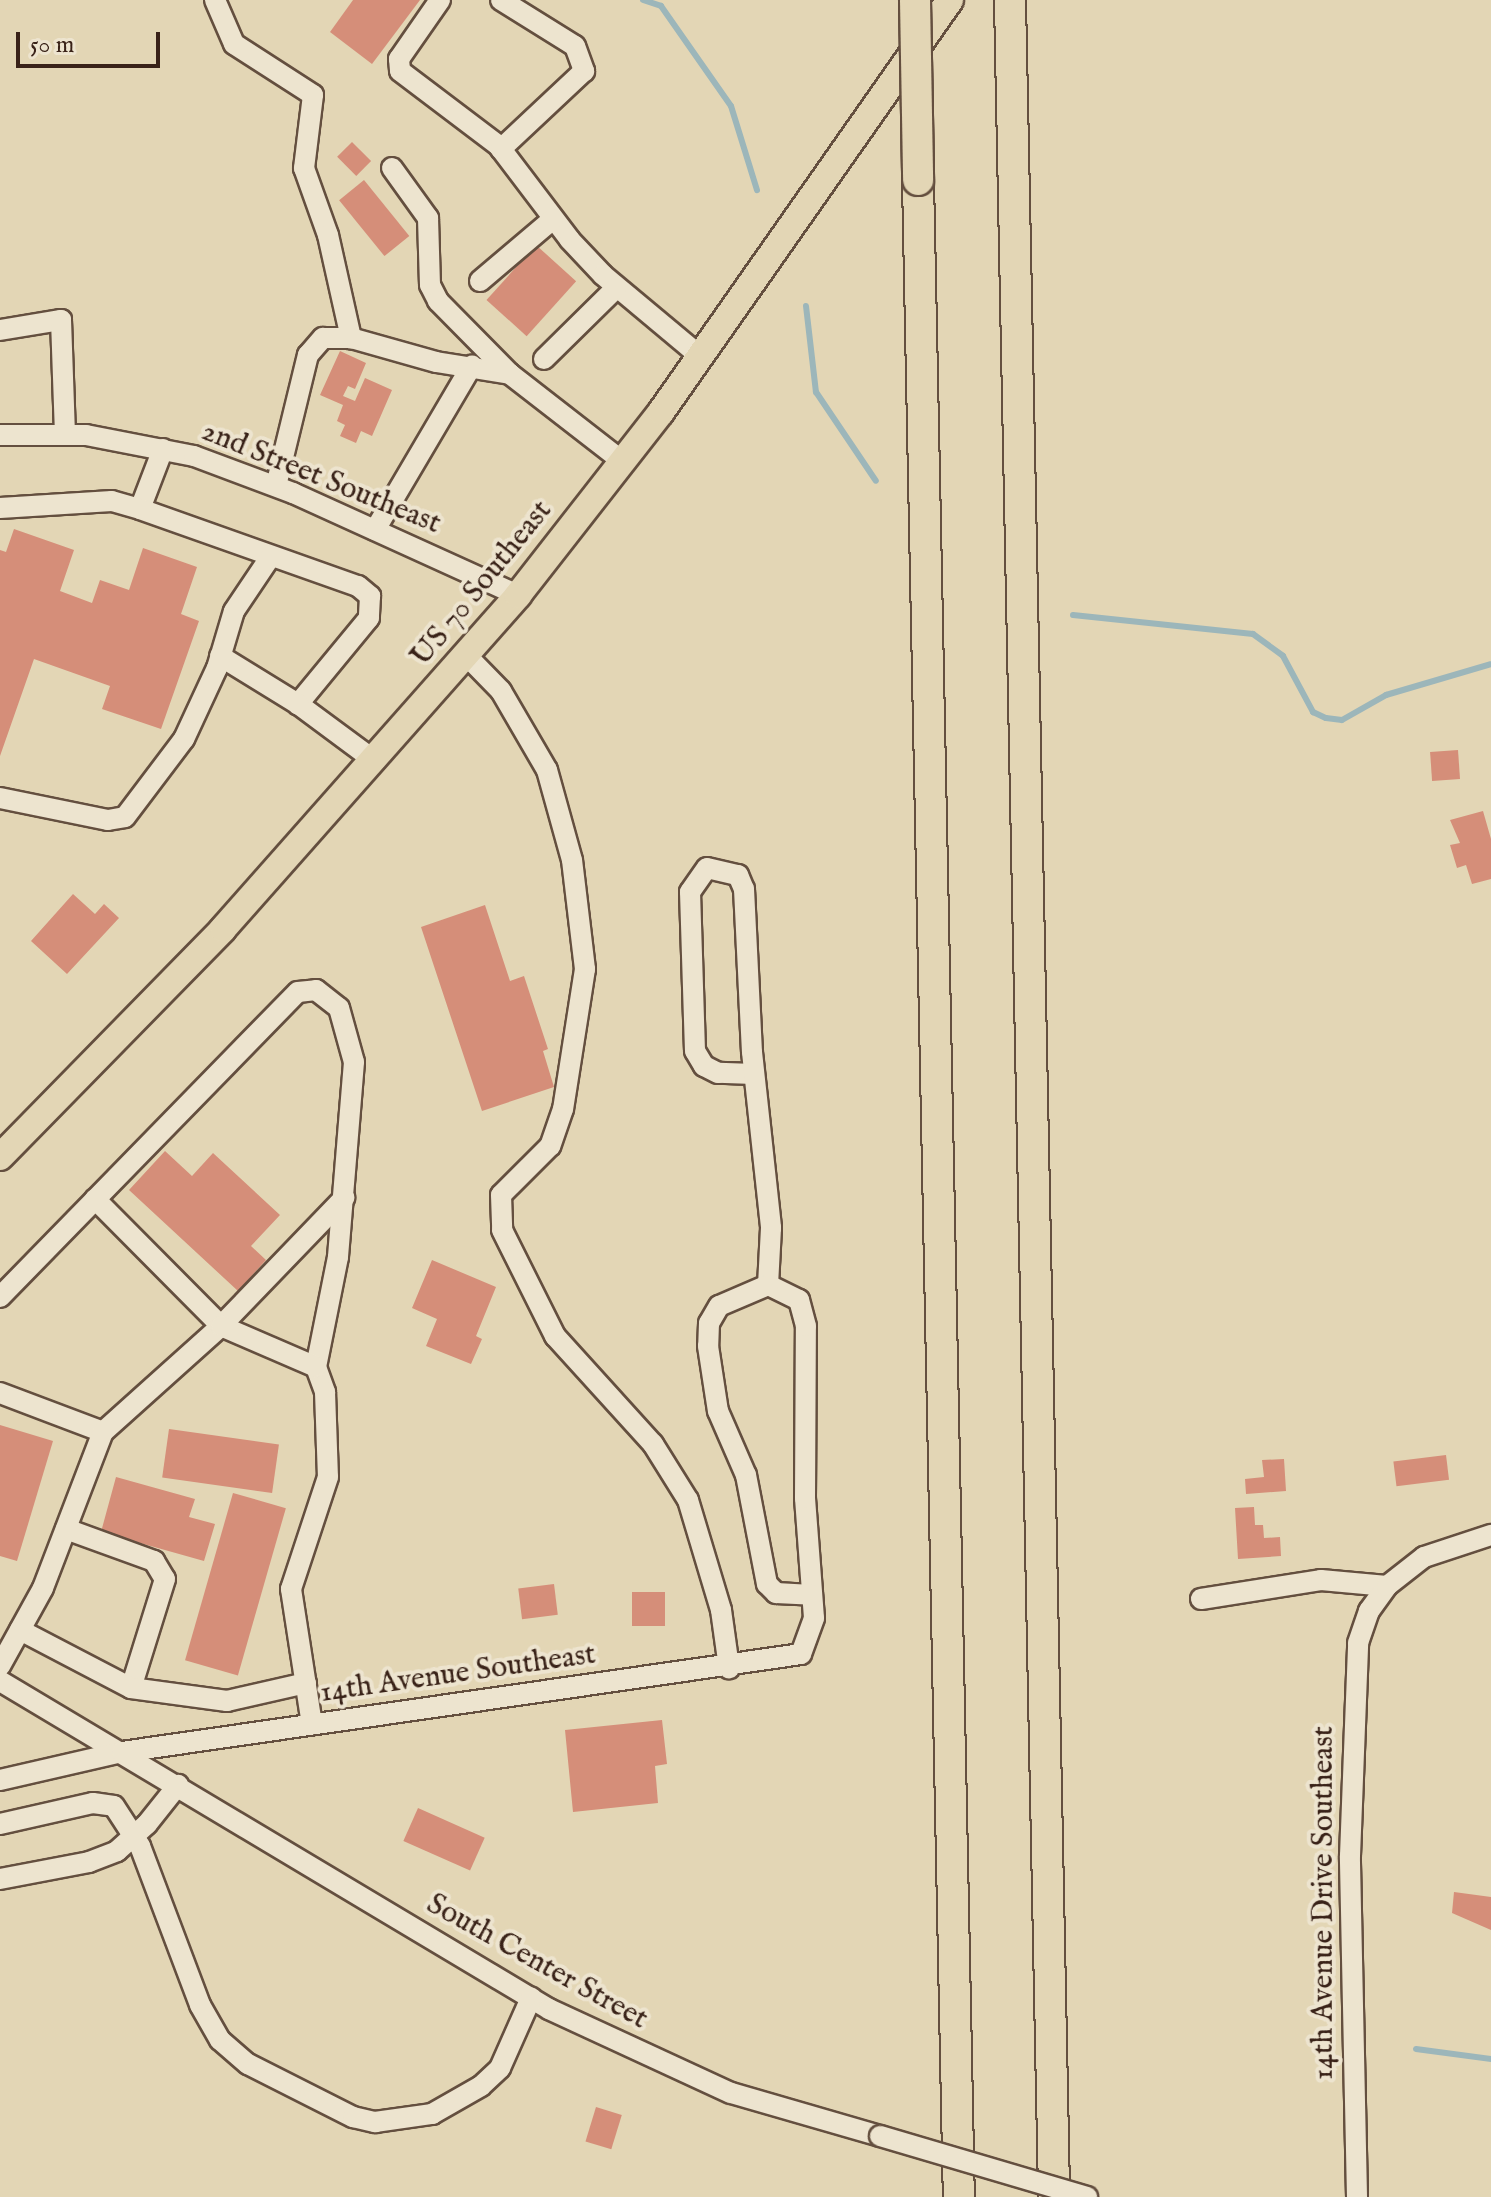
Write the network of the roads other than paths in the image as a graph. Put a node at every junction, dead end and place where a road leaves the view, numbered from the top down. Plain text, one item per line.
1 (215, 0) edge
2 (440, 0) edge
3 (501, 0) edge
4 (915, 0) edge
5 (950, 0) edge
6 (1010, 0) edge
7 (501, 149) junction
8 (392, 168) dead end
9 (553, 219) junction
10 (480, 281) dead end
11 (616, 288) junction
12 (0, 330) edge
13 (351, 338) junction
14 (701, 357) junction
15 (544, 359) dead end
16 (472, 365) junction
17 (510, 374) junction
18 (0, 435) edge
19 (65, 435) junction
20 (163, 449) junction
21 (622, 461) junction
22 (276, 486) junction
23 (0, 508) edge
24 (140, 509) junction
25 (375, 530) junction
26 (271, 556) junction
27 (518, 595) junction
28 (466, 655) junction
29 (220, 656) junction
30 (298, 704) junction
31 (375, 761) junction
32 (0, 798) edge
33 (754, 1074) junction
34 (0, 1157) edge
35 (344, 1198) junction
36 (95, 1199) junction
37 (768, 1285) junction
38 (0, 1297) edge
39 (221, 1326) junction
40 (316, 1367) junction
41 (0, 1393) edge
42 (103, 1432) junction
43 (66, 1529) junction
44 (1491, 1535) edge
45 (1387, 1586) junction
46 (812, 1595) junction
47 (1201, 1599) dead end
48 (20, 1630) junction
49 (0, 1666) edge
50 (729, 1668) junction
51 (0, 1681) edge
52 (306, 1683) junction
53 (131, 1688) junction
54 (312, 1724) junction
55 (122, 1752) junction
56 (0, 1780) edge
57 (178, 1785) junction
58 (0, 1824) edge
59 (133, 1833) junction
60 (0, 1879) edge
61 (531, 1998) junction
62 (959, 2197) edge
63 (1054, 2197) edge
64 (1087, 2197) edge
65 (1357, 2197) edge

1 - 13 street
2 - 7 street
3 - 7 street
4 - 62 highway, bridge
5 - 14 main road, US 70 Southeast
6 - 63 highway
7 - 9 street
8 - 17 street
9 - 10 street
9 - 11 street
11 - 14 street
11 - 15 street
12 - 19 street
13 - 16 street
13 - 22 street
14 - 21 main road, US 70 Southeast
16 - 17 street
16 - 25 street
17 - 21 street
18 - 19 street, 2nd Street Southeast
19 - 20 street, 2nd Street Southeast
20 - 22 street, 2nd Street Southeast
20 - 24 street
21 - 27 main road, US 70 Southeast
22 - 25 street, 2nd Street Southeast
23 - 24 street
24 - 26 street
25 - 27 street, 2nd Street Southeast
26 - 29 street
26 - 30 street
27 - 28 main road, US 70 Southeast
28 - 31 main road, US 70 Southeast
28 - 50 street
29 - 30 street
29 - 32 street
30 - 31 street
31 - 34 main road, US 70 Southeast
33 - 33 street
33 - 37 street
35 - 36 street
35 - 39 street
35 - 40 street
36 - 38 street
36 - 39 street
37 - 46 street
37 - 46 street
39 - 40 street
39 - 42 street
40 - 52 street
41 - 42 street
42 - 43 street
43 - 48 street
43 - 53 street
44 - 45 street
45 - 47 street
45 - 65 street, 14th Avenue Drive Southeast
46 - 50 street, 14th Avenue Southeast
48 - 49 street
48 - 53 street
50 - 54 street, 14th Avenue Southeast
51 - 55 street, South Center Street
52 - 53 street
52 - 54 street
54 - 55 street, 14th Avenue Southeast
55 - 56 street, 14th Avenue Southeast
55 - 57 street, South Center Street
57 - 59 street
57 - 61 street, South Center Street
58 - 59 street
59 - 60 street
59 - 61 street
61 - 64 street, South Center Street, bridge

